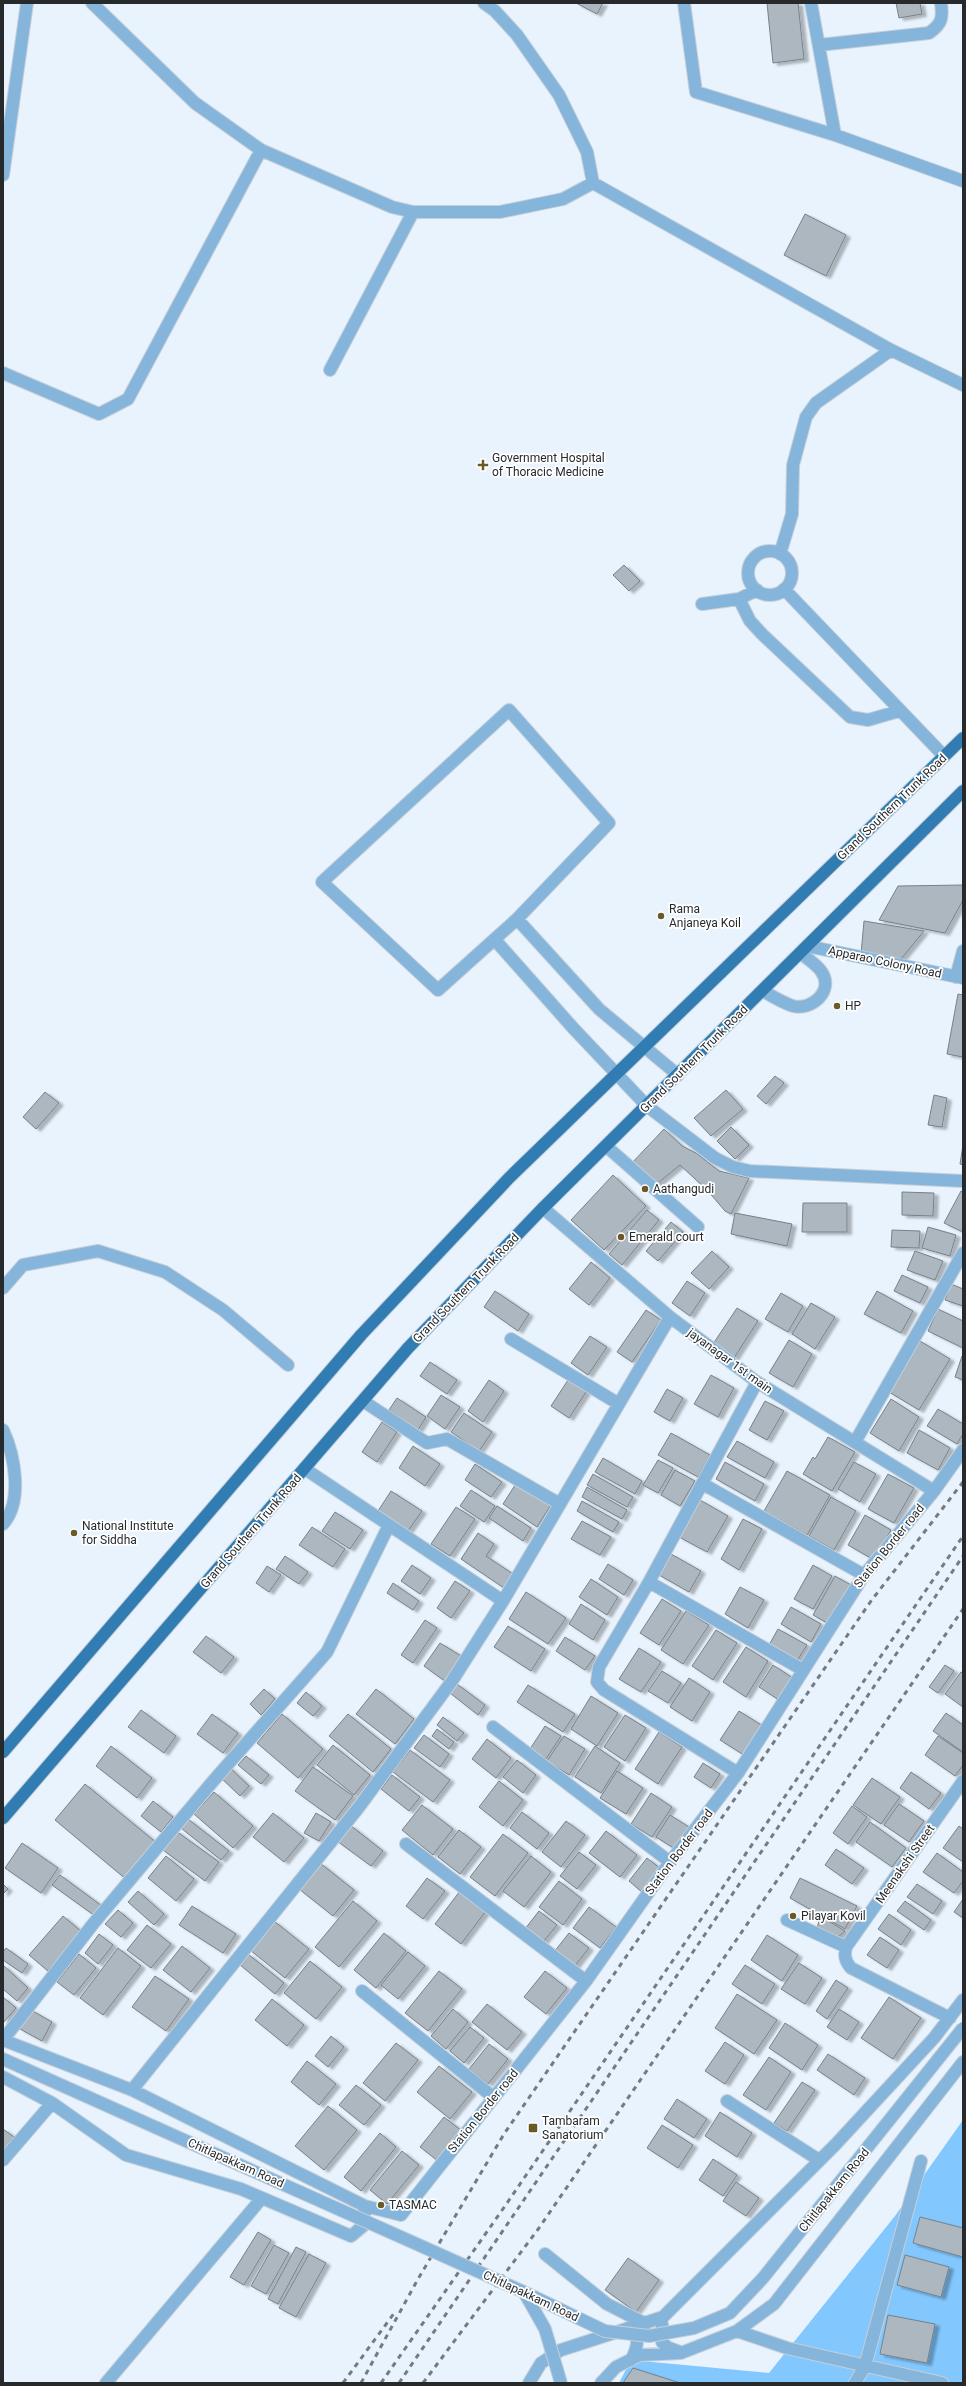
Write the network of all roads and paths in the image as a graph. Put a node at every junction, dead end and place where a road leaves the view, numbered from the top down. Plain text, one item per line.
1 (27, 3) edge
2 (92, 3) edge
3 (484, 3) edge
4 (684, 3) edge
5 (811, 3) edge
6 (941, 3) edge
7 (819, 45) junction
8 (835, 135) junction
9 (260, 150) junction
10 (3, 175) edge
11 (963, 181) edge
12 (593, 183) junction
13 (413, 212) junction
14 (891, 350) junction
15 (330, 370) dead end
16 (3, 373) edge
17 (963, 385) edge
18 (780, 554) junction
19 (784, 589) junction
20 (758, 590) junction
21 (739, 599) junction
22 (702, 604) dead end
23 (900, 711) junction
24 (963, 738) edge
25 (944, 756) junction
26 (963, 791) edge
27 (517, 919) junction
28 (495, 940) junction
29 (804, 950) junction
30 (963, 951) edge
31 (959, 978) edge
32 (763, 991) junction
33 (643, 1046) junction
34 (615, 1072) junction
35 (678, 1075) junction
36 (647, 1106) junction
37 (606, 1146) junction
38 (963, 1181) edge
39 (543, 1208) junction
40 (698, 1227) dead end
41 (963, 1253) edge
42 (3, 1288) edge
43 (670, 1317) junction
44 (511, 1339) dead end
45 (288, 1365) dead end
46 (757, 1382) junction
47 (363, 1401) junction
48 (619, 1404) junction
49 (3, 1430) edge
50 (855, 1442) junction
51 (963, 1450) edge
52 (305, 1469) junction
53 (703, 1484) junction
54 (934, 1491) junction
55 (560, 1504) junction
56 (3, 1524) edge
57 (389, 1524) junction
58 (864, 1575) junction
59 (649, 1582) junction
60 (503, 1601) junction
61 (803, 1670) junction
62 (493, 1727) dead end
63 (3, 1752) edge
64 (738, 1773) junction
65 (963, 1781) edge
66 (3, 1818) edge
67 (406, 1844) dead end
68 (670, 1862) junction
69 (787, 1920) dead end
70 (846, 1947) junction
71 (586, 1980) junction
72 (362, 1991) dead end
73 (963, 2000) edge
74 (950, 2018) junction
75 (963, 2028) edge
76 (3, 2040) edge
77 (3, 2059) edge
78 (963, 2062) edge
79 (3, 2077) edge
80 (132, 2090) junction
81 (493, 2097) junction
82 (727, 2101) dead end
83 (52, 2103) junction
84 (3, 2160) edge
85 (820, 2160) junction
86 (921, 2161) dead end
87 (262, 2198) junction
88 (365, 2206) junction
89 (545, 2254) dead end
90 (524, 2292) junction
91 (663, 2317) junction
92 (646, 2324) junction
93 (627, 2328) junction
94 (737, 2331) junction
95 (681, 2353) junction
96 (631, 2360) junction
97 (865, 2366) junction
98 (106, 2383) edge
99 (528, 2383) edge
100 (561, 2383) edge
101 (601, 2383) edge
102 (855, 2383) edge
103 (942, 2383) edge

1 - 10 street
2 - 9 street
3 - 12 street
4 - 8 street
5 - 7 street
6 - 7 street
7 - 8 street
8 - 11 street
9 - 13 street
9 - 16 street
12 - 13 street
12 - 14 street
13 - 15 street
14 - 17 street
14 - 18 street
18 - 19 street
18 - 20 street
19 - 20 street
19 - 23 street
20 - 21 street
21 - 22 street
21 - 23 street
23 - 25 street
24 - 25 main road, Grand Southern Trunk Road
25 - 33 main road, Grand Southern Trunk Road
26 - 29 main road, Grand Southern Trunk Road
27 - 28 street
27 - 28 street
27 - 33 street
28 - 34 street
29 - 31 street, Apparao Colony Road
29 - 32 main road, Grand Southern Trunk Road
29 - 32 street
30 - 31 street
32 - 35 main road, Grand Southern Trunk Road
33 - 34 main road, Grand Southern Trunk Road
33 - 35 street
34 - 36 street
34 - 63 main road, Grand Southern Trunk Road
35 - 36 main road, Grand Southern Trunk Road
36 - 37 main road, Grand Southern Trunk Road
36 - 38 street
37 - 39 main road, Grand Southern Trunk Road
37 - 40 street
39 - 43 street, jayanagar 1st main
39 - 47 main road, Grand Southern Trunk Road
41 - 50 street
42 - 45 street
43 - 46 street, jayanagar 1st main
43 - 48 street
44 - 48 street
46 - 50 street, jayanagar 1st main
46 - 53 street
47 - 52 main road, Grand Southern Trunk Road
47 - 55 street
48 - 55 street
49 - 56 street
50 - 54 street, jayanagar 1st main
51 - 54 street, Station Border road
52 - 57 street
52 - 66 main road, Grand Southern Trunk Road
53 - 58 street
53 - 59 street
54 - 58 street, Station Border road
55 - 60 street
57 - 60 street
57 - 76 street
58 - 61 street, Station Border road
59 - 61 street
59 - 64 street
60 - 80 street
61 - 64 street, Station Border road
62 - 68 street
64 - 68 street, Station Border road
65 - 70 street, Meenakshi Street
67 - 71 street
68 - 71 street, Station Border road
69 - 70 street
70 - 74 street
71 - 81 street, Station Border road
72 - 81 street
73 - 74 street
74 - 85 street
75 - 90 street, Chitlapakkam Road, bridge
76 - 80 street
77 - 90 street, Chitlapakkam Road, bridge
78 - 94 street
79 - 83 street
80 - 88 street
81 - 88 street, Station Border road
82 - 85 street
83 - 84 street
83 - 87 street
85 - 91 street
86 - 97 street
87 - 88 street
87 - 98 street
89 - 92 street
90 - 100 street, bridge
91 - 92 street
91 - 95 street
92 - 93 street
93 - 96 street
93 - 99 street
94 - 95 street
94 - 97 street
95 - 96 street
96 - 101 street
97 - 102 street
97 - 103 street

